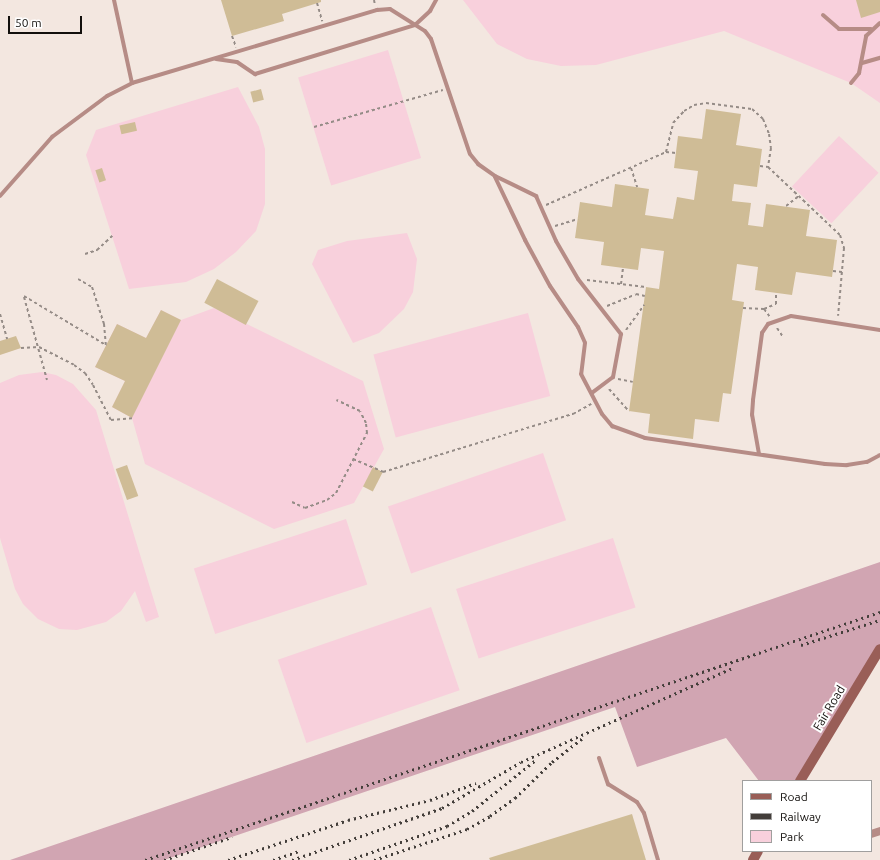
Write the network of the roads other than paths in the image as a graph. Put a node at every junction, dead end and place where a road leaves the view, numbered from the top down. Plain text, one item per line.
1 (114, 0) edge
2 (436, 0) edge
3 (823, 15) dead end
4 (880, 23) edge
5 (415, 25) junction
6 (871, 29) junction
7 (880, 58) edge
8 (214, 59) junction
9 (862, 63) junction
10 (132, 83) junction
11 (851, 83) dead end
12 (495, 176) junction
13 (0, 196) edge
14 (880, 330) edge
15 (592, 393) junction
16 (759, 454) junction
17 (880, 455) edge
18 (880, 648) edge
19 (599, 758) dead end
20 (801, 780) edge
21 (658, 860) edge

1 - 10 lane
2 - 5 lane
3 - 6 lane
4 - 6 lane
5 - 8 lane
5 - 8 lane
5 - 12 lane
6 - 9 lane
7 - 9 lane
8 - 10 lane
9 - 11 lane
10 - 13 lane
12 - 15 lane
12 - 15 lane
14 - 16 lane
15 - 16 lane
16 - 17 lane
18 - 20 main road, Fair Road
19 - 21 lane

